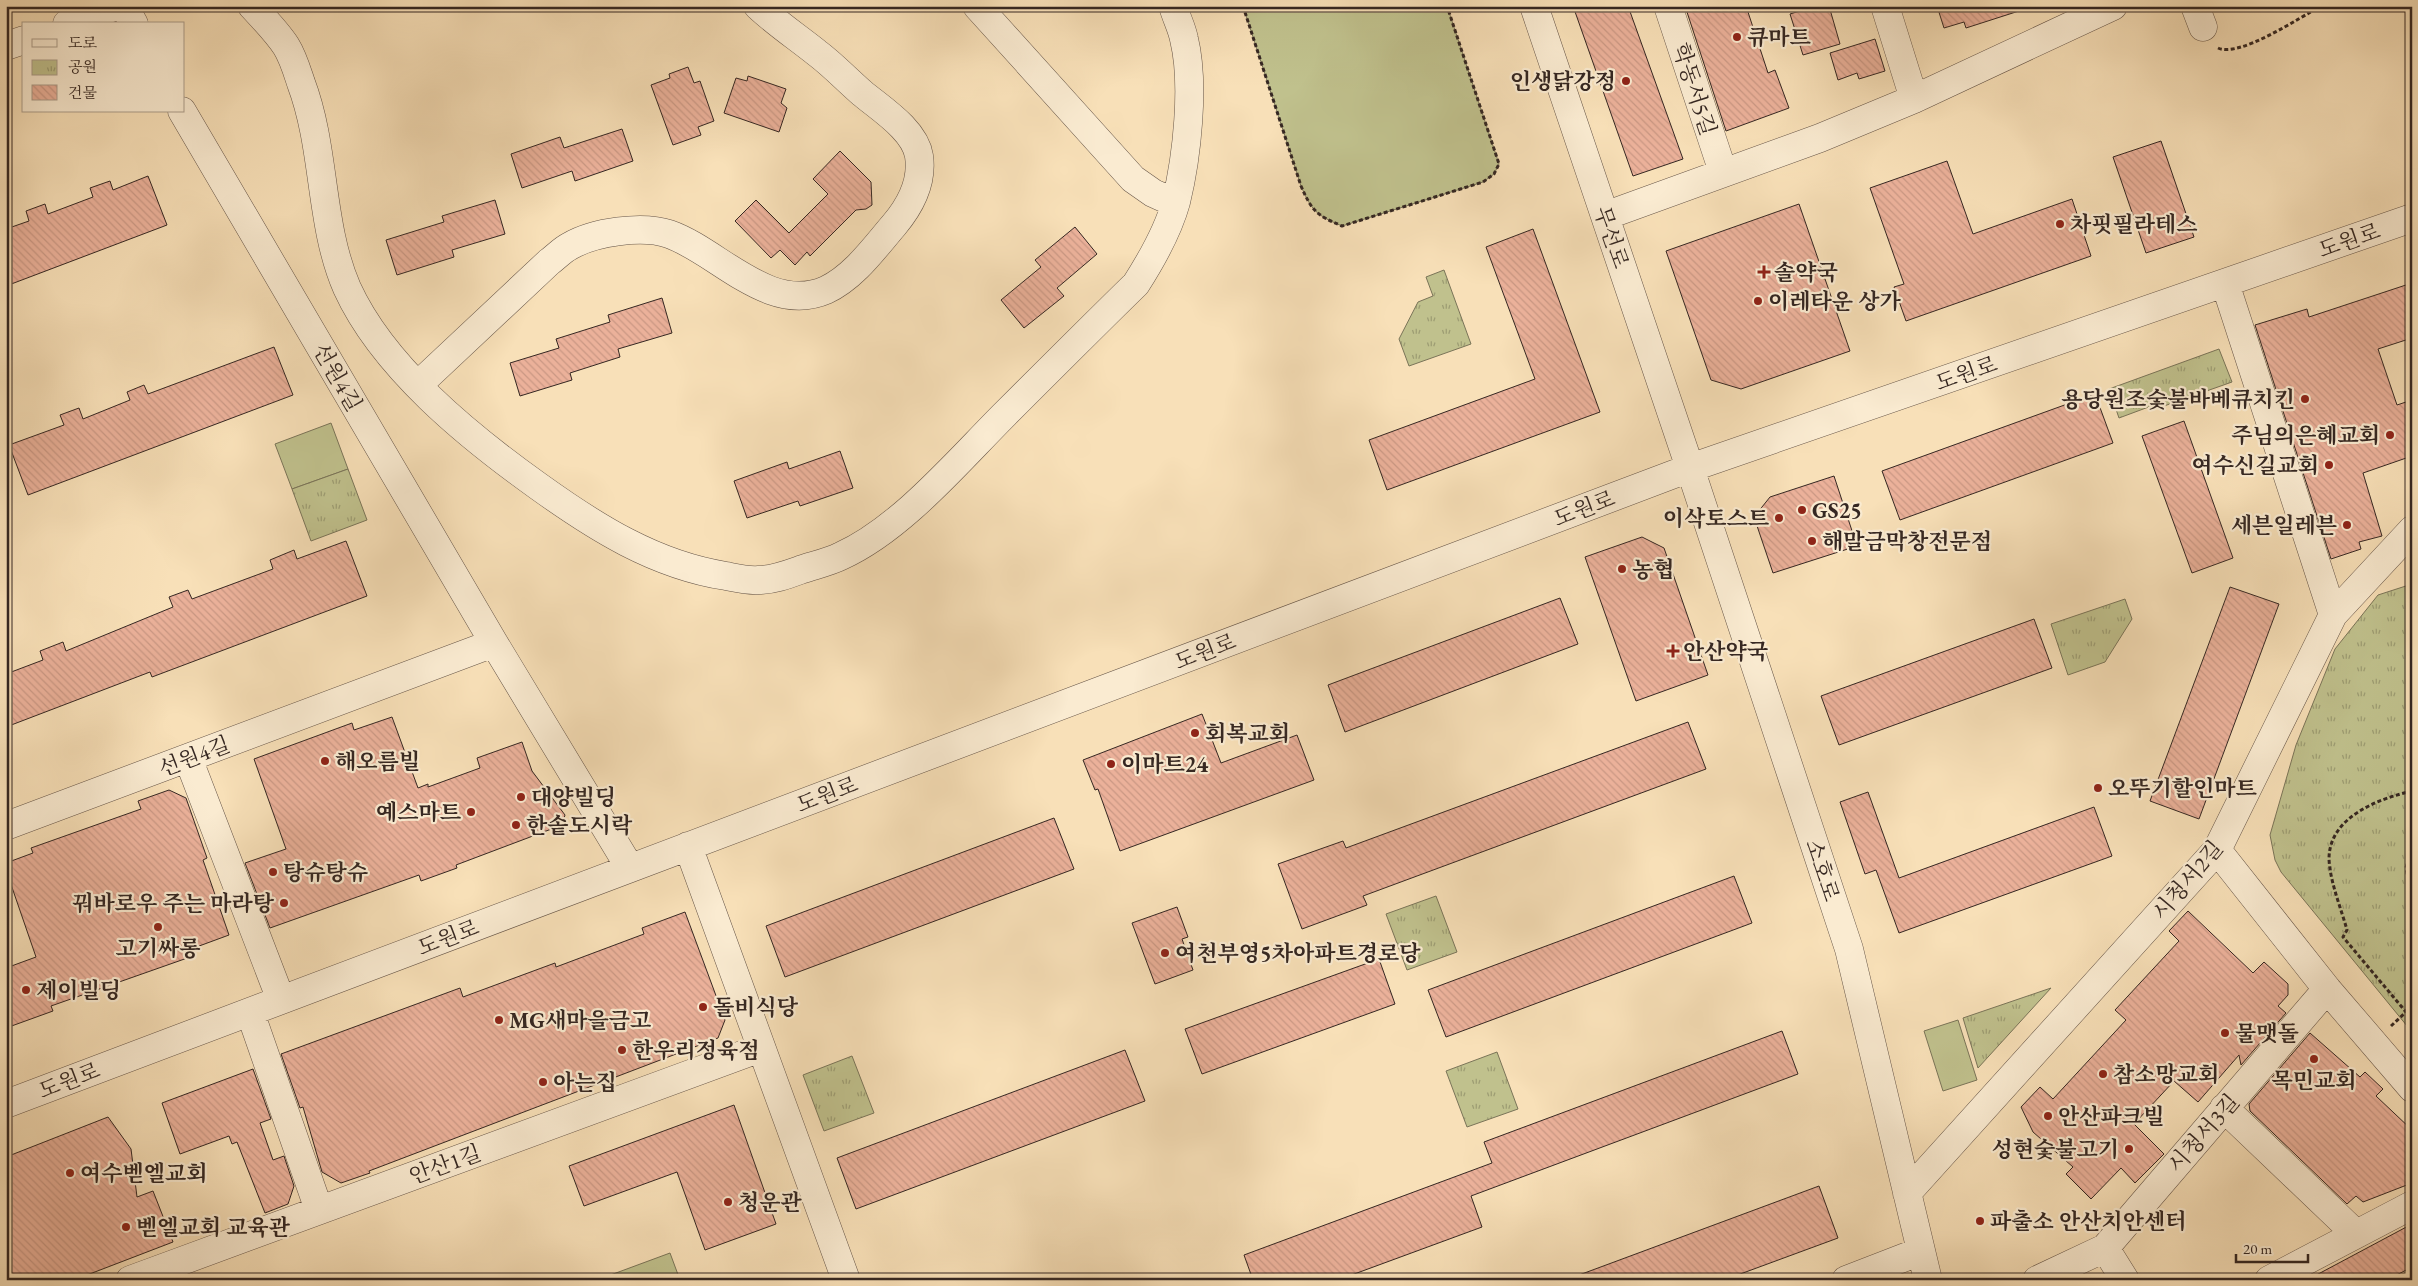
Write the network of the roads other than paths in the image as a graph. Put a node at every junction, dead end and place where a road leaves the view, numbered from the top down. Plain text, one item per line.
1 (116, 6) edge
2 (124, 6) edge
3 (252, 6) edge
4 (758, 6) edge
5 (977, 6) edge
6 (1173, 6) edge
7 (1534, 6) edge
8 (1668, 6) edge
9 (1885, 6) edge
10 (2113, 6) edge
11 (73, 22) edge
12 (133, 22) edge
13 (22, 41) edge
14 (6, 46) edge
15 (1914, 99) junction
16 (183, 112) edge
17 (1723, 172) junction
18 (1175, 203) junction
19 (1605, 216) junction
20 (2412, 218) edge
21 (2225, 283) junction
22 (418, 385) junction
23 (1690, 468) junction
24 (2412, 530) edge
25 (2333, 615) junction
26 (494, 643) junction
27 (188, 758) junction
28 (6, 826) edge
29 (688, 846) junction
30 (2217, 850) junction
31 (630, 868) junction
32 (2327, 989) junction
33 (281, 1000) junction
34 (250, 1012) junction
35 (761, 1048) junction
36 (2412, 1088) edge
37 (6, 1104) edge
38 (2224, 1108) junction
39 (1907, 1193) junction
40 (2412, 1205) edge
41 (319, 1210) junction
42 (2356, 1234) junction
43 (2105, 1248) junction
44 (1921, 1252) junction
45 (130, 1280) edge
46 (846, 1280) edge
47 (1846, 1280) edge
48 (1928, 1280) edge
49 (2038, 1280) edge
50 (2125, 1280) edge
51 (2269, 1280) edge

1 - 11 street
2 - 12 street
3 - 22 street
4 - 22 street
5 - 18 street
6 - 18 street
7 - 19 street, 무선로
8 - 17 street, 학동서5길
9 - 15 street
10 - 15 street
13 - 14 street
15 - 17 street
16 - 26 street, 선원4길
17 - 19 street
18 - 22 street
19 - 23 street, 무선로
20 - 21 street, 도원로
21 - 23 street, 도원로
21 - 25 street
23 - 29 street, 도원로
23 - 39 street, 소호로
24 - 25 street, 시청서2길
25 - 30 street, 시청서2길
26 - 27 street, 선원4길
26 - 31 street, 선원4길
27 - 28 street, 선원4길
27 - 33 street
29 - 31 street, 도원로
29 - 35 street
30 - 32 street
30 - 39 street, 시청서2길
31 - 33 street, 도원로
32 - 36 street
32 - 38 street, 시청서3길
33 - 34 street, 도원로
34 - 37 street, 도원로
34 - 41 street
35 - 41 street, 안산1길
35 - 46 street
38 - 42 street
38 - 43 street, 시청서3길
39 - 44 street, 소호로
40 - 42 street
41 - 45 street, 안산1길
42 - 51 street
43 - 49 street
43 - 50 street
44 - 47 street
44 - 48 street, 소호로

